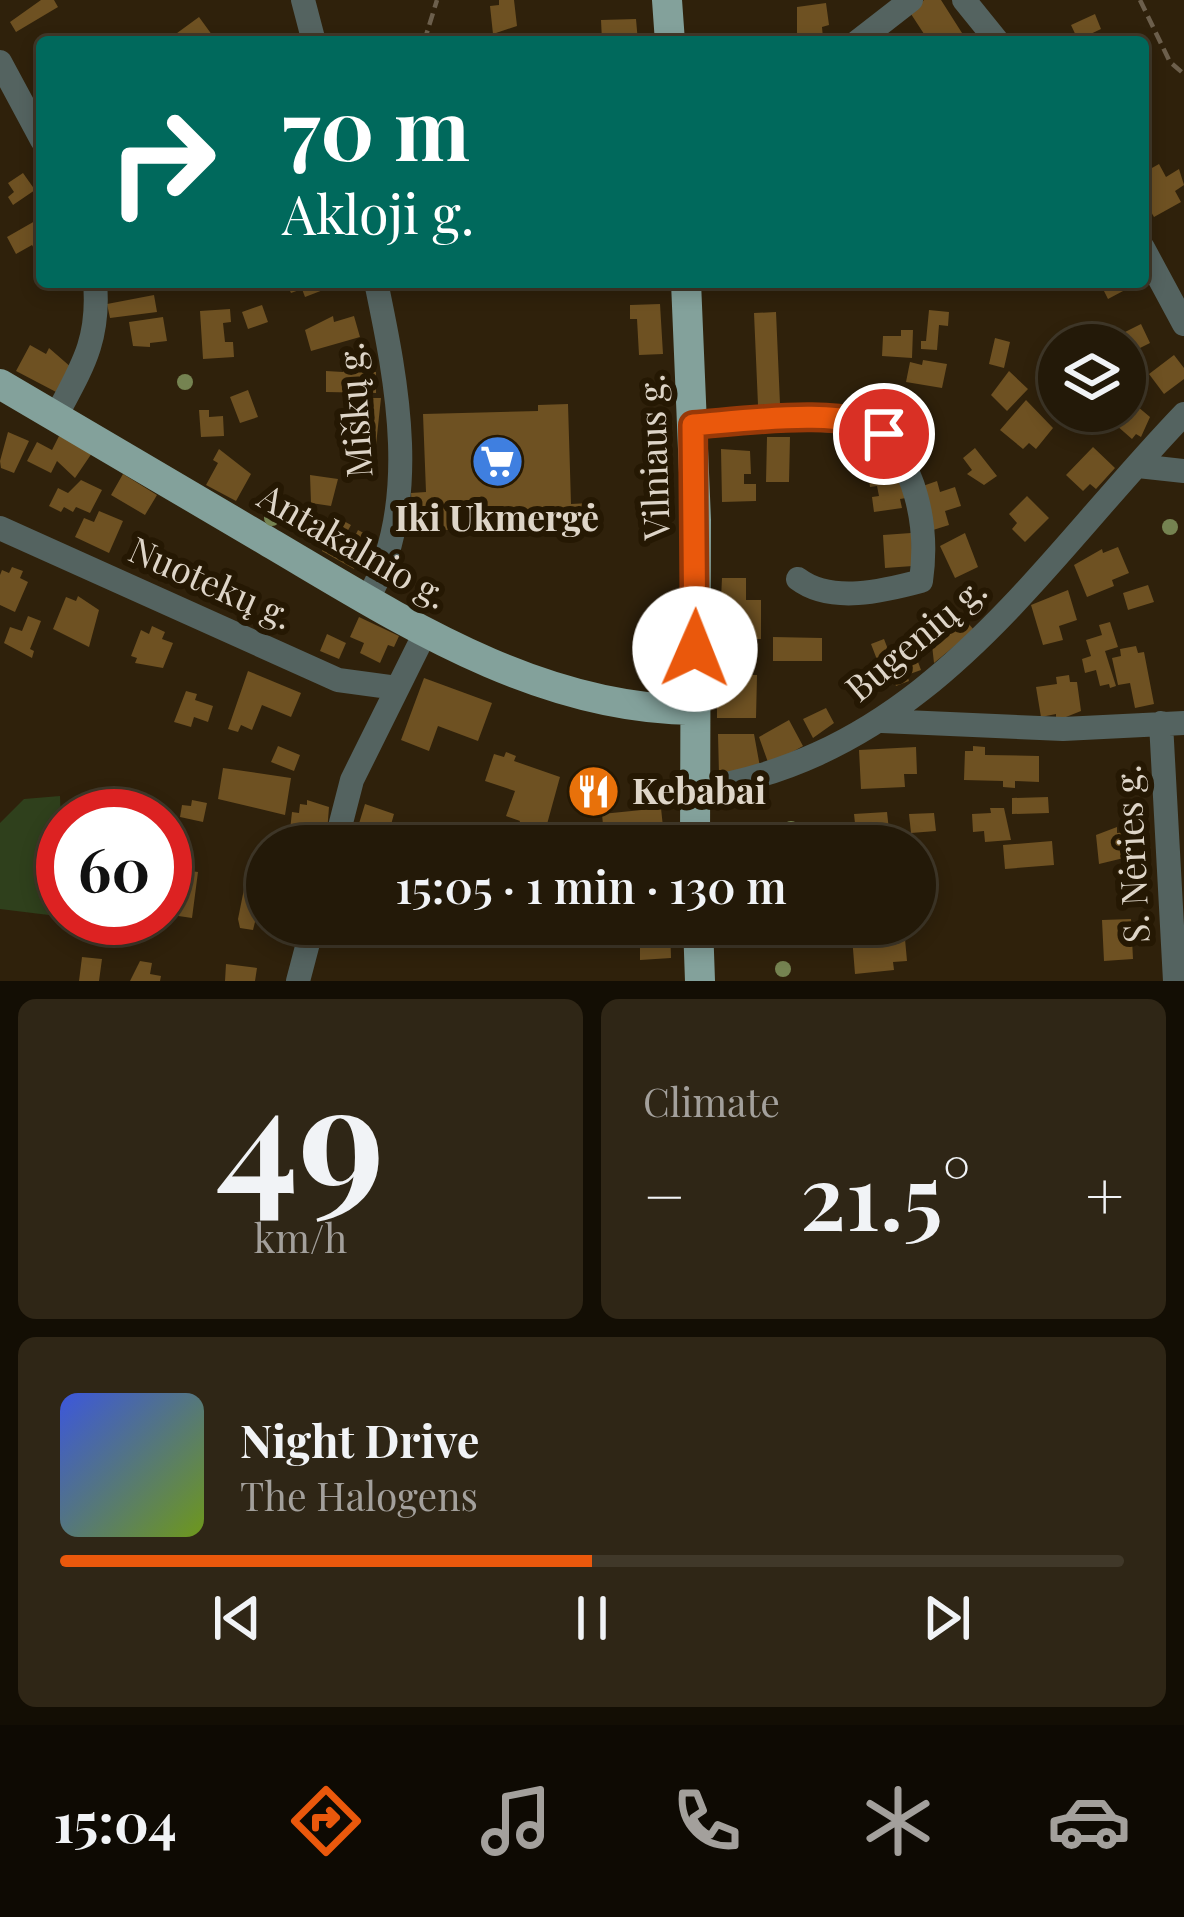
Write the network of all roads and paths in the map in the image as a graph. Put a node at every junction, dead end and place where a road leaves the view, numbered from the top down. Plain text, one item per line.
1 (302, 0) edge
2 (437, 0) edge
3 (667, 0) edge
4 (911, 0) edge
5 (964, 0) edge
6 (1140, 0) edge
7 (312, 36) edge
8 (426, 36) edge
9 (670, 36) edge
10 (865, 36) edge
11 (993, 36) edge
12 (0, 62) edge
13 (1184, 74) edge
14 (36, 129) edge
15 (1149, 259) edge
16 (95, 288) edge
17 (377, 288) edge
18 (686, 288) edge
19 (1184, 324) edge
20 (0, 384) edge
21 (1184, 414) edge
22 (56, 416) junction
23 (693, 425) junction
24 (1138, 466) junction
25 (1184, 471) edge
26 (0, 528) edge
27 (798, 579) dead end
28 (367, 600) junction
29 (424, 635) junction
30 (397, 688) junction
31 (694, 710) junction
32 (882, 722) junction
33 (1173, 723) edge
34 (693, 790) junction
35 (340, 825) edge
36 (694, 825) edge
37 (308, 945) edge
38 (699, 945) edge
39 (298, 981) edge
40 (700, 981) edge
41 (1175, 981) edge

1 - 7 street
2 - 8 path
3 - 9 main road
4 - 10 street
5 - 11 street
6 - 13 path
12 - 14 street
15 - 19 street
16 - 22 street
17 - 28 street, Miškų g.
18 - 23 main road, Vilniaus g.
20 - 22 main road, Antakalnio g.
21 - 24 street, Bugenių g.
22 - 28 main road, Antakalnio g.
23 - 27 street
23 - 31 main road, Vilniaus g.
24 - 25 street
24 - 32 street, Bugenių g.
26 - 30 street, Nuotekų g.
28 - 29 main road, Antakalnio g.
29 - 30 street
29 - 31 main road, Antakalnio g.
30 - 35 street
31 - 34 main road, Vilniaus g.
32 - 33 street
32 - 34 street, Bugenių g.
33 - 41 street, S. Nėries g.
34 - 36 main road, Vilniaus g.
37 - 39 street
38 - 40 main road

